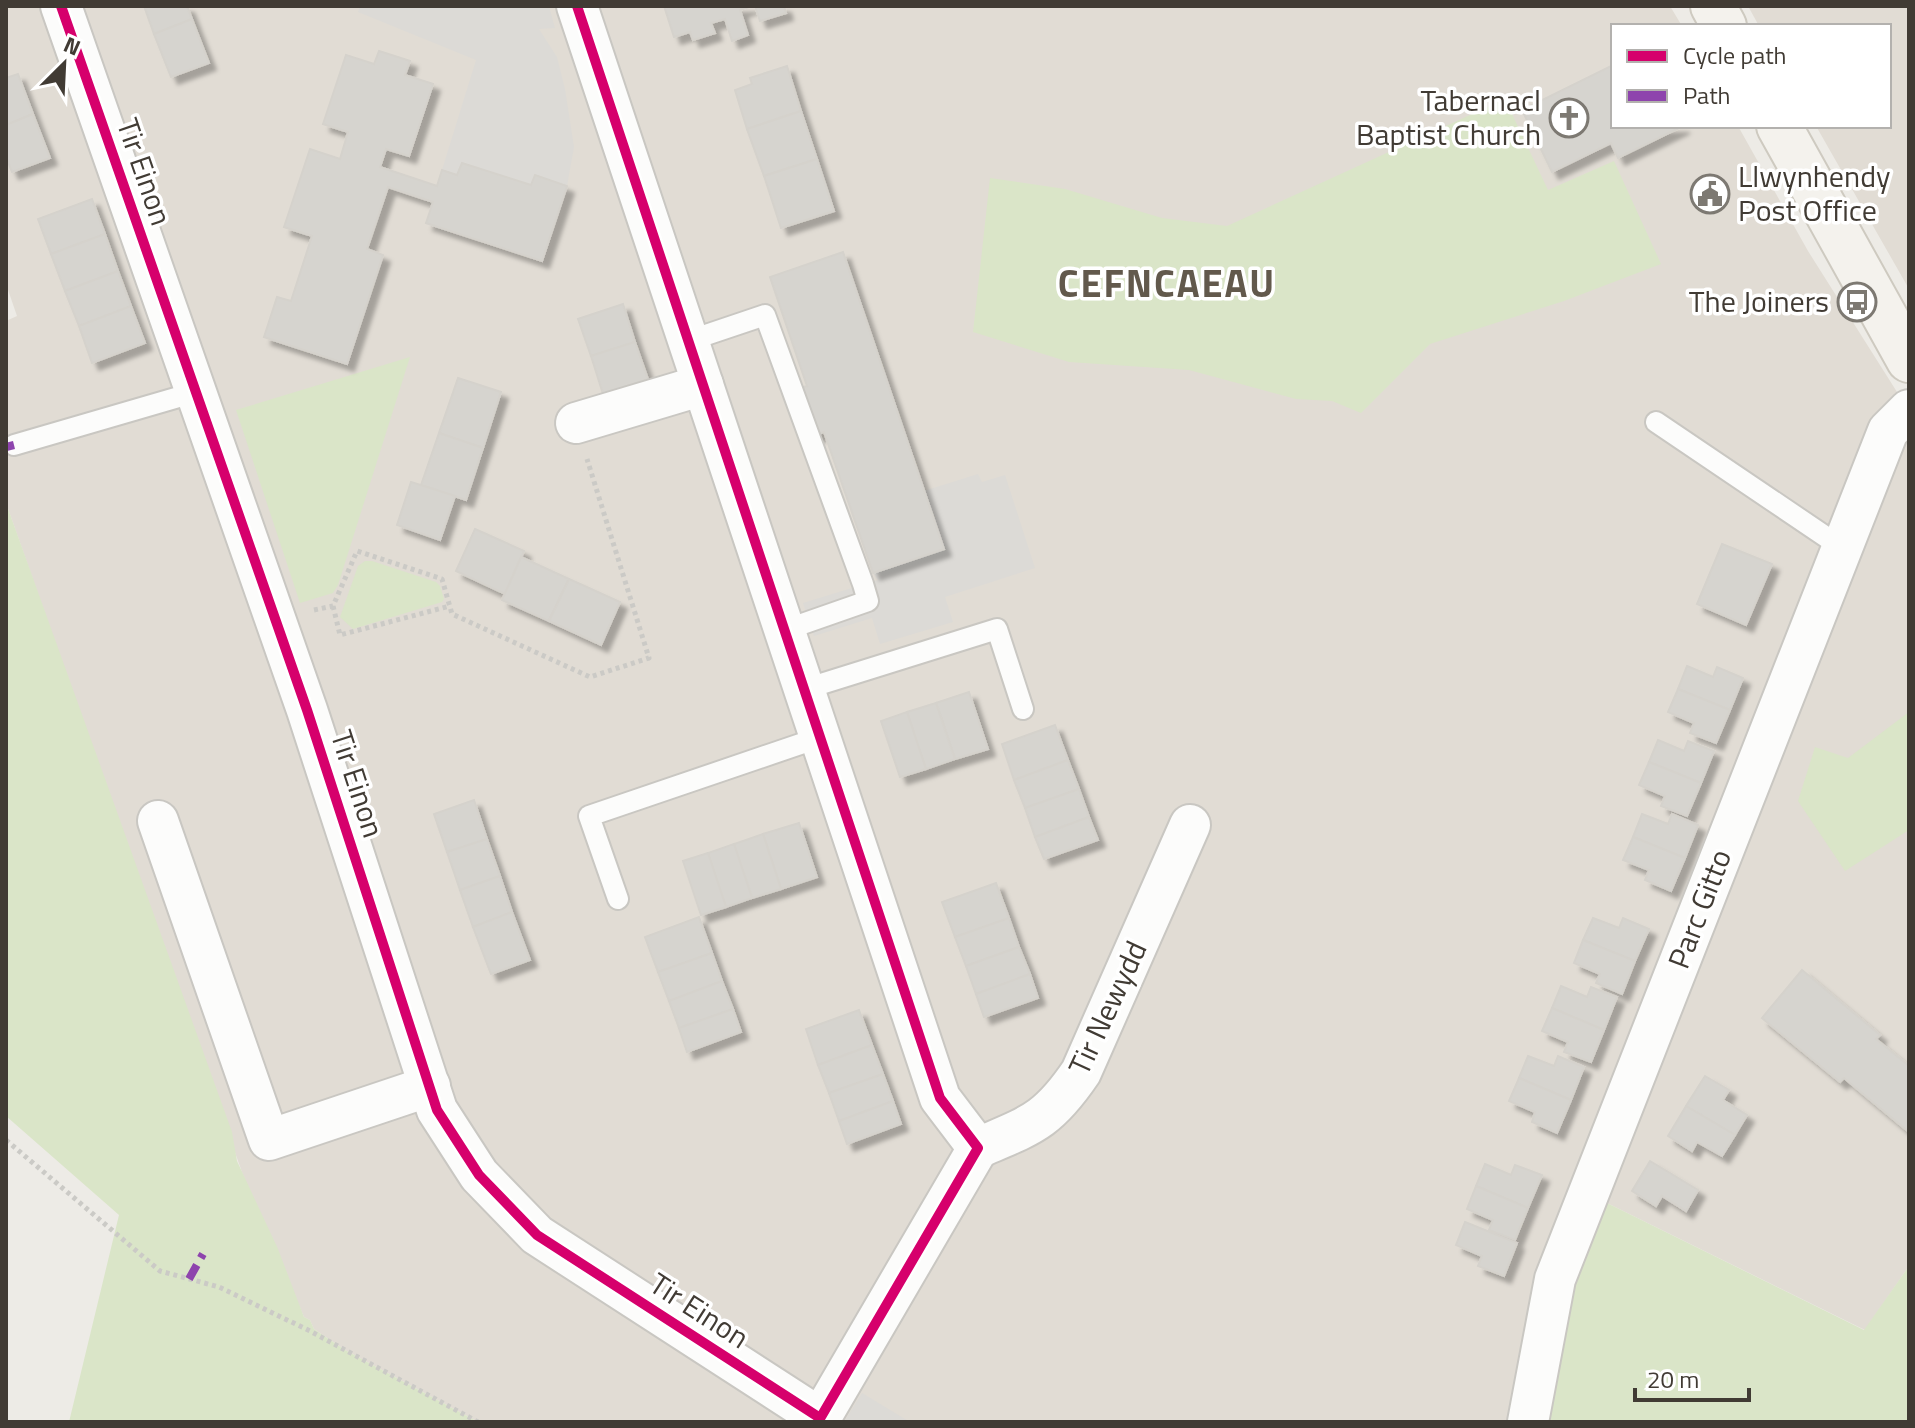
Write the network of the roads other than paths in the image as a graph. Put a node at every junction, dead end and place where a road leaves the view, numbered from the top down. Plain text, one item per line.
1 (61, 6) edge
2 (577, 6) edge
3 (1713, 6) edge
4 (1723, 24) edge
5 (1780, 128) edge
6 (688, 341) junction
7 (1909, 360) edge
8 (703, 385) junction
9 (196, 392) junction
10 (1909, 410) edge
11 (1656, 422) dead end
12 (576, 423) road end
13 (14, 445) dead end
14 (1841, 547) junction
15 (785, 630) junction
16 (805, 689) junction
17 (1023, 709) dead end
18 (821, 737) junction
19 (158, 821) dead end
20 (1190, 825) dead end
21 (618, 899) dead end
22 (430, 1086) junction
23 (978, 1148) junction
24 (821, 1421) edge
25 (1528, 1422) edge

1 - 9 street, Tir Einon
2 - 6 street
3 - 4 main road
5 - 7 main road
6 - 8 street
6 - 15 lane
8 - 12 street
8 - 15 street
9 - 13 lane
9 - 22 street, Tir Einon
10 - 14 street, Parc Gitto
11 - 14 lane
14 - 25 street, Parc Gitto
15 - 16 street
16 - 17 lane
16 - 18 street
18 - 21 lane
18 - 23 street
19 - 22 street
20 - 23 street, Tir Newydd
22 - 24 street, Tir Einon
23 - 24 street, Tir Einon

